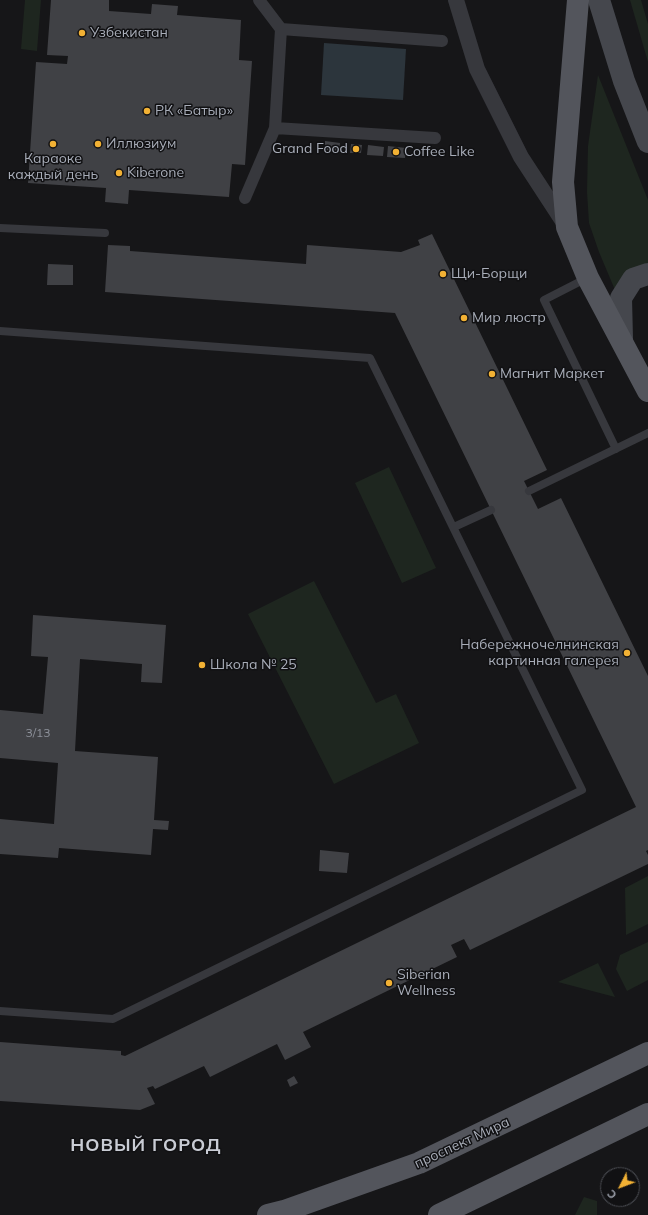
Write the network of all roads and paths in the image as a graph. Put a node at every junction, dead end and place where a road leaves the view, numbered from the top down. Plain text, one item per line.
1 (259, 0) edge
2 (456, 0) edge
3 (578, 0) edge
4 (599, 0) edge
5 (281, 29) junction
6 (442, 41) dead end
7 (275, 128) junction
8 (435, 138) dead end
9 (648, 142) edge
10 (245, 198) dead end
11 (567, 227) junction
12 (0, 228) edge
13 (105, 233) dead end
14 (648, 274) edge
15 (588, 278) junction
16 (0, 331) edge
17 (622, 339) junction
18 (648, 391) edge
19 (648, 433) edge
20 (616, 449) junction
21 (529, 491) dead end
22 (491, 510) dead end
23 (454, 527) junction
24 (0, 1011) edge
25 (648, 1054) edge
26 (648, 1114) edge
27 (453, 1212) edge
28 (268, 1215) edge

1 - 5 street
2 - 11 street
3 - 11 main road
4 - 9 main road
5 - 6 street
5 - 7 street
7 - 8 street
7 - 10 street
11 - 15 main road
12 - 13 lane
14 - 17 main road
15 - 17 main road
15 - 20 lane
16 - 23 lane
17 - 18 main road
19 - 20 lane
20 - 21 lane
22 - 23 lane
23 - 24 lane
25 - 28 main road, проспект Мира
26 - 27 main road

